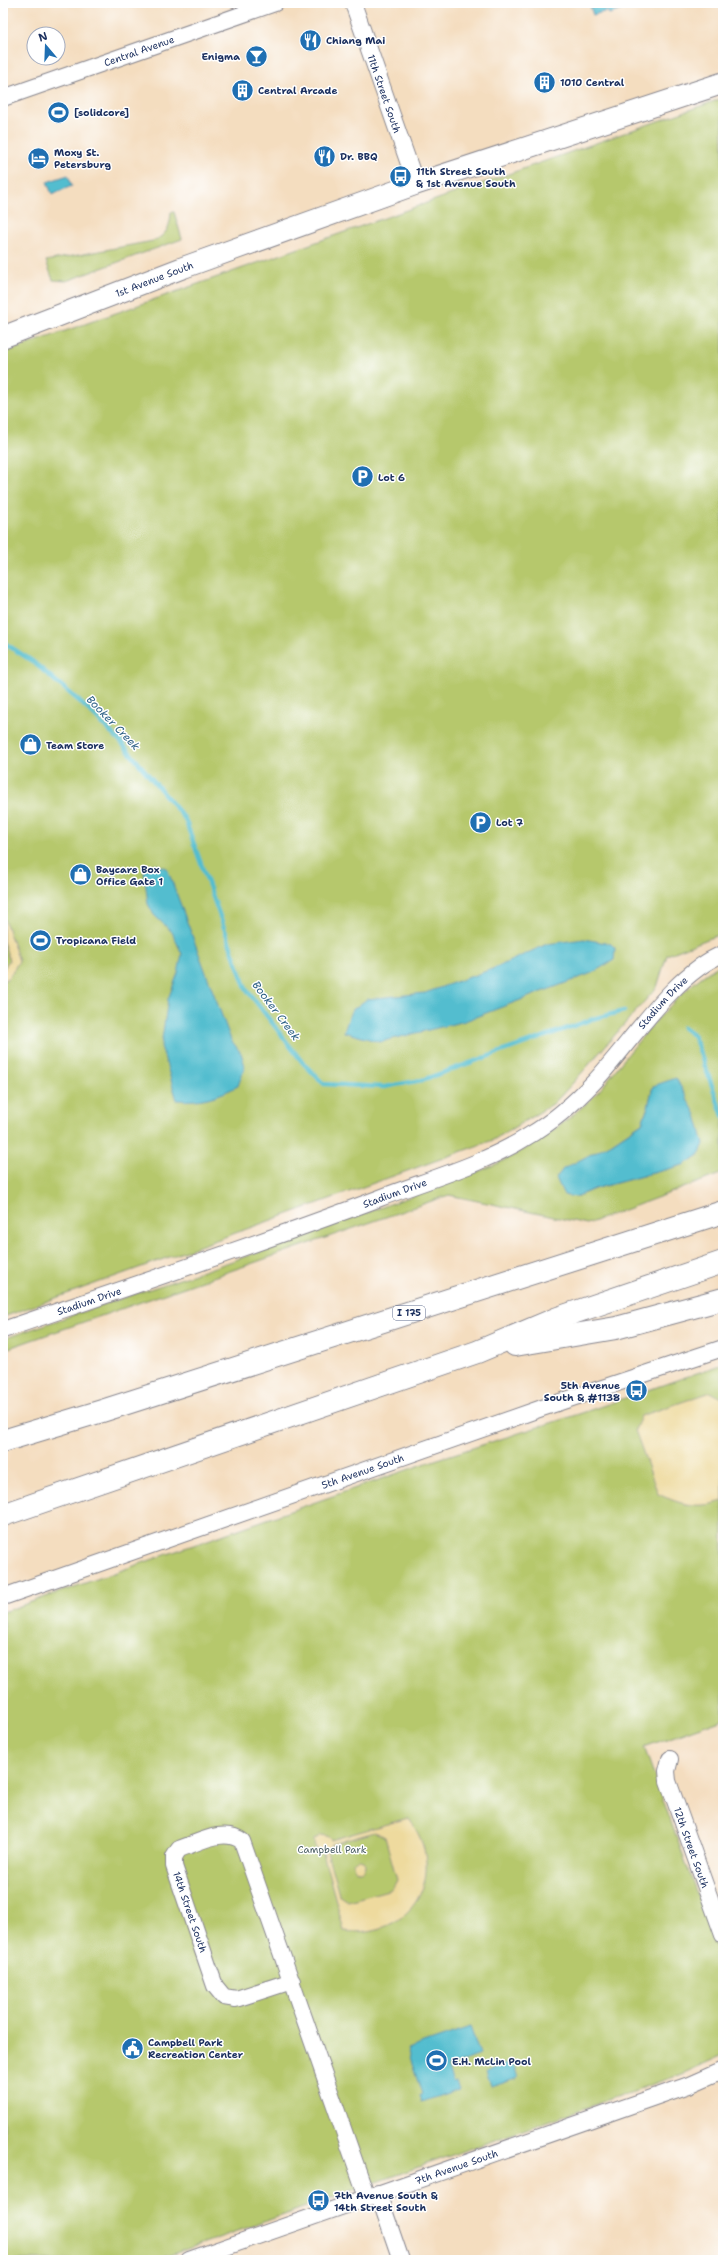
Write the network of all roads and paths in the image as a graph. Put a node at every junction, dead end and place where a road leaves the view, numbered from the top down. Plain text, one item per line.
1 (275, 3) edge
2 (353, 3) edge
3 (723, 83) edge
4 (3, 98) edge
5 (416, 184) junction
6 (3, 337) edge
7 (723, 954) edge
8 (721, 1213) edge
9 (723, 1262) edge
10 (723, 1299) edge
11 (3, 1330) edge
12 (723, 1348) edge
13 (477, 1352) junction
14 (102, 1411) junction
15 (3, 1441) edge
16 (3, 1447) edge
17 (3, 1515) edge
18 (3, 1597) edge
19 (670, 1759) dead end
20 (723, 1935) edge
21 (292, 1981) junction
22 (723, 2070) edge
23 (372, 2195) junction
24 (189, 2260) edge
25 (401, 2260) edge

1 - 4 street, Central Avenue
2 - 5 street, 11th Street South
3 - 5 main road, 1st Avenue South
5 - 6 main road, 1st Avenue South
7 - 11 street, Stadium Drive
8 - 14 highway, I 175
9 - 13 highway
10 - 13 highway
12 - 18 street, 5th Avenue South
13 - 17 highway
14 - 15 highway
14 - 16 highway
19 - 20 street, 12th Street South
21 - 21 street, 14th Street South
21 - 23 street, 14th Street South
22 - 23 street, 7th Avenue South
23 - 24 street, 7th Avenue South
23 - 25 street, 14th Street South

